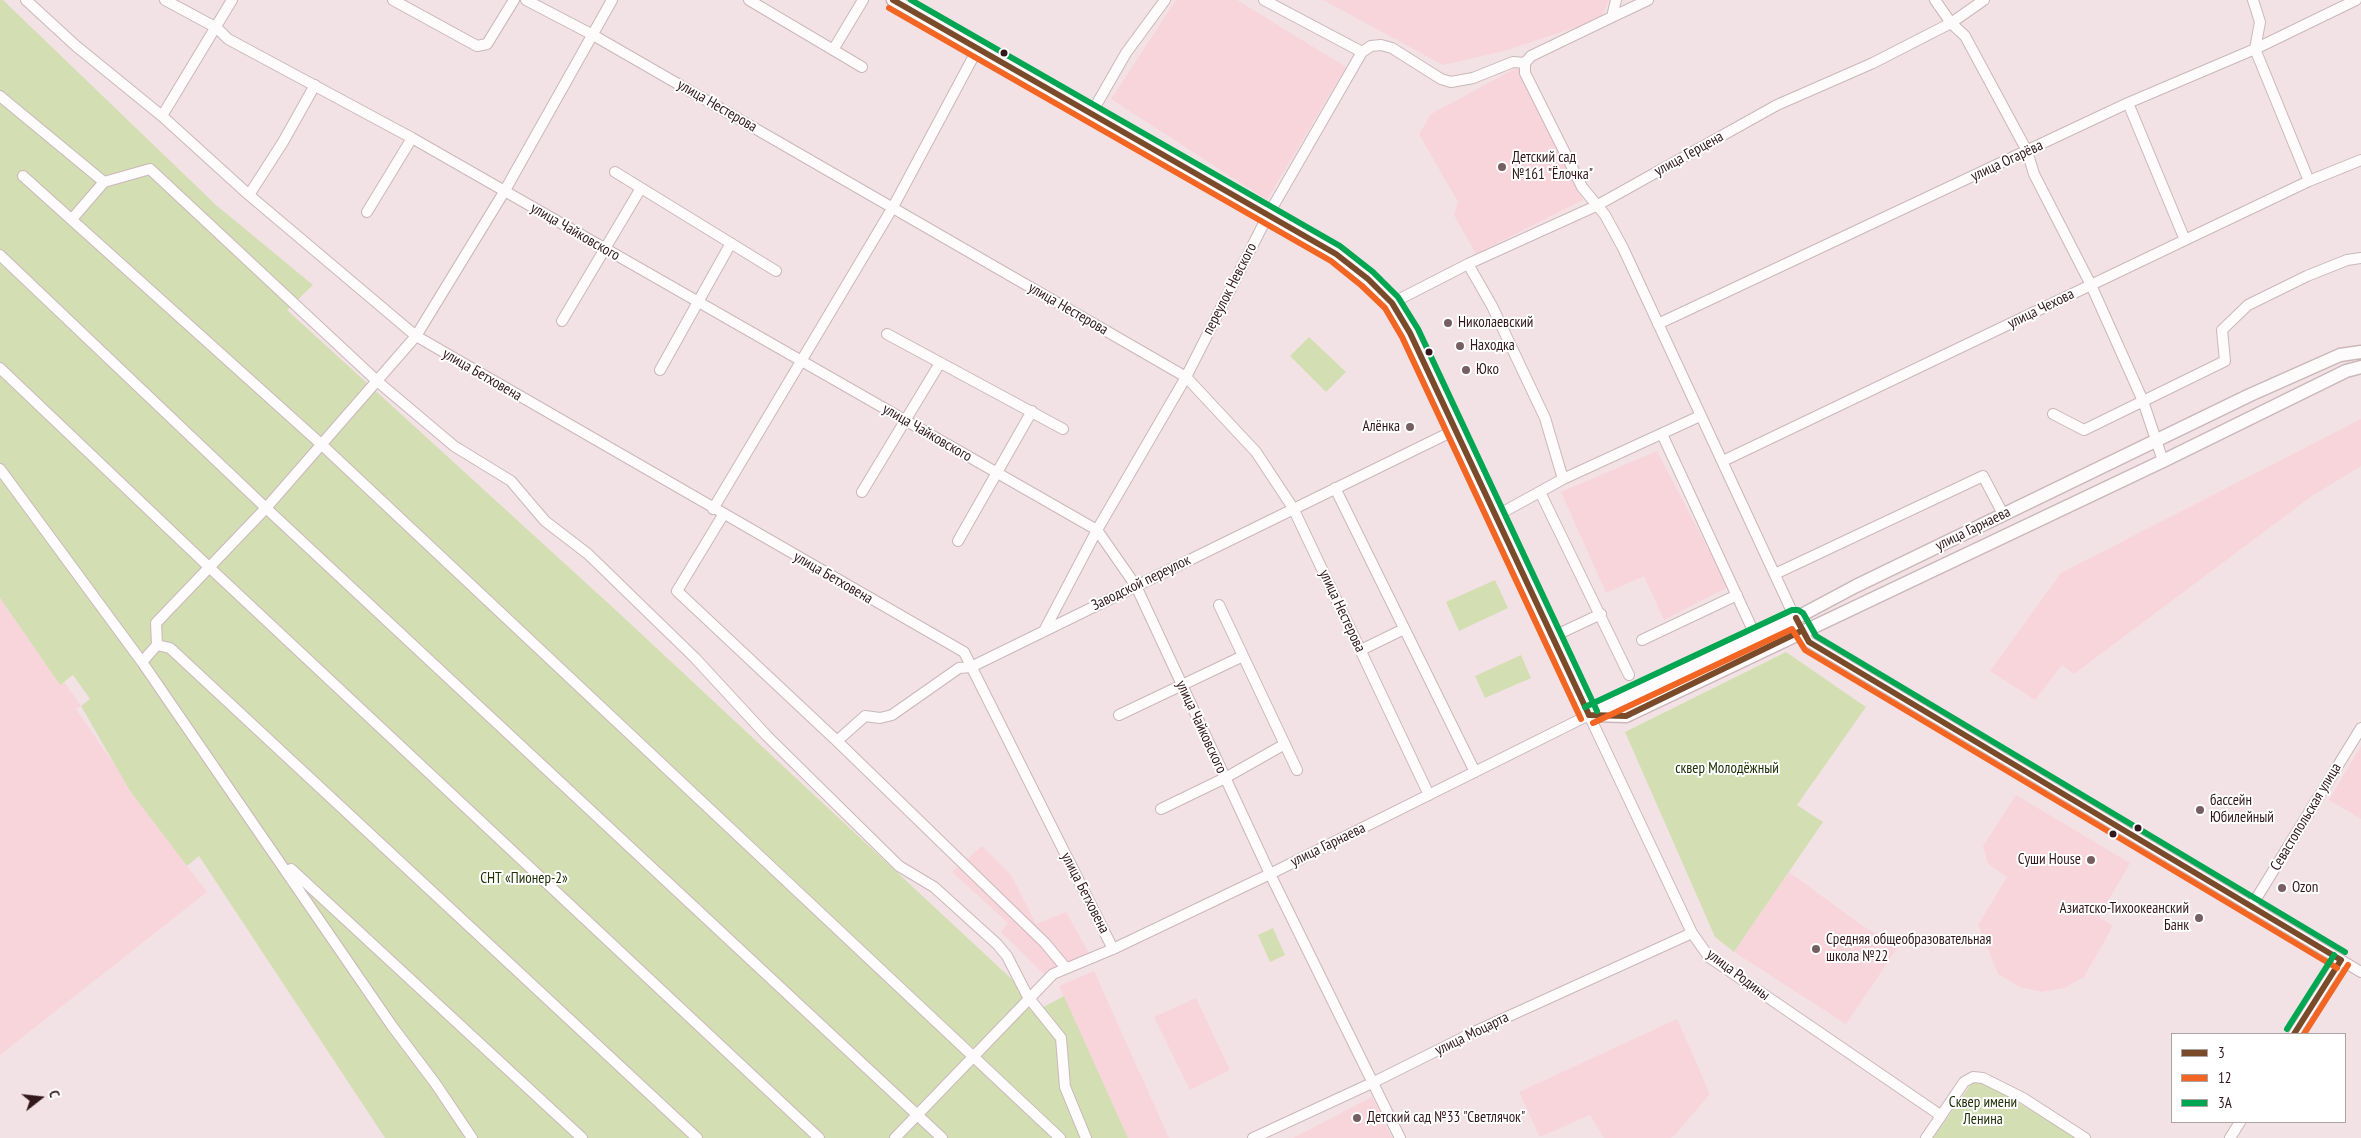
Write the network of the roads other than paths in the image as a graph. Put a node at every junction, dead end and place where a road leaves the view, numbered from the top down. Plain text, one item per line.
1 (26, 0) edge
2 (166, 0) edge
3 (232, 0) edge
4 (393, 0) edge
5 (514, 0) edge
6 (526, 0) edge
7 (612, 0) edge
8 (749, 0) edge
9 (863, 0) edge
10 (893, 0) edge
11 (1165, 0) edge
12 (1616, 0) edge
13 (1648, 0) edge
14 (1935, 0) edge
15 (1984, 0) edge
16 (2253, 0) edge
17 (2356, 0) edge
18 (1268, 1) edge
19 (1612, 17) junction
20 (1951, 23) junction
21 (216, 28) junction
22 (593, 35) junction
23 (978, 48) junction
24 (2255, 49) junction
25 (833, 50) junction
26 (1362, 52) junction
27 (1524, 63) junction
28 (862, 67) dead end
29 (314, 85) junction
30 (0, 96) edge
31 (2128, 103) junction
32 (1091, 114) junction
33 (162, 116) junction
34 (412, 138) junction
35 (2027, 151) junction
36 (2361, 160) edge
37 (615, 172) dead end
38 (23, 176) dead end
39 (2309, 181) junction
40 (104, 182) junction
41 (641, 188) junction
42 (504, 192) junction
43 (249, 195) junction
44 (1596, 206) junction
45 (893, 208) junction
46 (367, 212) dead end
47 (1268, 215) junction
48 (72, 219) junction
49 (2185, 240) junction
50 (731, 243) junction
51 (605, 249) junction
52 (0, 255) edge
53 (2361, 258) edge
54 (1468, 264) junction
55 (776, 270) dead end
56 (2091, 285) junction
57 (699, 303) junction
58 (1392, 303) junction
59 (562, 321) dead end
60 (1658, 324) junction
61 (887, 334) dead end
62 (416, 336) junction
63 (2361, 352) edge
64 (802, 361) junction
65 (940, 363) junction
66 (2361, 367) edge
67 (0, 368) edge
68 (660, 370) dead end
69 (1186, 377) junction
70 (377, 381) junction
71 (2142, 401) junction
72 (1032, 412) junction
73 (2053, 414) dead end
74 (1700, 416) junction
75 (904, 420) junction
76 (1063, 428) dead end
77 (1455, 430) junction
78 (1662, 434) junction
79 (2155, 442) junction
80 (321, 444) junction
81 (1723, 461) junction
82 (2163, 461) junction
83 (0, 469) edge
84 (996, 472) junction
85 (1563, 479) junction
86 (1335, 488) junction
87 (862, 492) dead end
88 (1540, 492) junction
89 (266, 508) junction
90 (1294, 508) junction
91 (713, 509) junction
92 (2003, 514) junction
93 (723, 515) junction
94 (1496, 516) junction
95 (1097, 530) junction
96 (958, 541) dead end
97 (210, 568) junction
98 (1775, 574) junction
99 (1136, 586) junction
100 (1737, 595) junction
101 (1219, 605) dead end
102 (1601, 614) junction
103 (1796, 618) junction
104 (1404, 629) junction
105 (1044, 631) junction
106 (1801, 631) junction
107 (1552, 637) junction
108 (1756, 637) junction
109 (1642, 640) dead end
110 (157, 645) junction
111 (1361, 650) junction
112 (1244, 656) junction
113 (142, 662) junction
114 (971, 667) junction
115 (1629, 675) dead end
116 (1182, 686) junction
117 (1119, 715) dead end
118 (1588, 715) junction
119 (2361, 728) edge
120 (837, 741) junction
121 (1285, 744) junction
122 (1297, 770) dead end
123 (1475, 772) junction
124 (1225, 778) junction
125 (1429, 795) junction
126 (1161, 809) dead end
127 (279, 858) junction
128 (1270, 874) junction
129 (2251, 907) junction
130 (1692, 933) junction
131 (1112, 949) junction
132 (2341, 960) junction
133 (1065, 967) junction
134 (2361, 972) edge
135 (1028, 997) junction
136 (2295, 1033) edge
137 (974, 1056) junction
138 (1372, 1083) junction
139 (917, 1115) junction
140 (1940, 1115) junction
141 (2239, 1123) edge
142 (472, 1138) edge
143 (582, 1138) edge
144 (698, 1138) edge
145 (819, 1138) edge
146 (895, 1138) edge
147 (942, 1138) edge
148 (1060, 1138) edge
149 (1086, 1138) edge
150 (1253, 1138) edge
151 (1400, 1138) edge
152 (1926, 1138) edge
153 (2085, 1138) edge
154 (2230, 1138) edge

1 - 33 street, улица Бетховена
2 - 21 street, улица Чайковского
3 - 21 street
4 - 5 street
6 - 22 street, улица Нестерова
7 - 22 street
8 - 25 street
9 - 25 street
10 - 23 main road
11 - 32 street
12 - 19 street
13 - 19 street
14 - 20 street
15 - 20 street, улица Герцена
16 - 24 street
17 - 24 street, улица Огарёва
18 - 26 street
19 - 27 street
20 - 35 street
20 - 44 street, улица Герцена
21 - 29 street, улица Чайковского
21 - 33 street
22 - 42 street
22 - 45 street, улица Нестерова
23 - 32 main road
23 - 45 street
24 - 31 street, улица Огарёва
24 - 39 street
25 - 28 street
26 - 27 street
26 - 47 street, переулок Невского
27 - 44 street
29 - 34 street, улица Чайковского
29 - 43 street
30 - 40 street
31 - 35 street, улица Огарёва
31 - 49 street
32 - 47 main road
33 - 43 street, улица Бетховена
34 - 42 street, улица Чайковского
34 - 46 street
35 - 56 street
35 - 60 street, улица Огарёва
36 - 39 street, улица Чехова
37 - 41 street
38 - 48 street
39 - 49 street, улица Чехова
40 - 48 street
40 - 70 street
41 - 50 street
41 - 51 street
42 - 51 street, улица Чайковского
42 - 62 street
43 - 62 street, улица Бетховена
44 - 54 street, улица Герцена
44 - 60 street
45 - 64 street
45 - 69 street, улица Нестерова
47 - 58 main road
47 - 69 street, переулок Невского
48 - 80 street
49 - 56 street, улица Чехова
50 - 55 street
50 - 57 street
51 - 57 street, улица Чайковского
51 - 59 street
52 - 89 street
53 - 71 street
54 - 58 street, улица Герцена
54 - 85 street
56 - 71 street
56 - 81 street, улица Чехова
57 - 64 street, улица Чайковского
57 - 68 street
58 - 77 main road
60 - 74 street
61 - 65 street
62 - 70 street
62 - 91 street, улица Бетховена
63 - 79 main road, улица Гарнаева
64 - 75 street, улица Чайковского
64 - 91 street
65 - 72 street
65 - 75 street
66 - 82 main road, улица Гарнаева
67 - 97 street
69 - 90 street, улица Нестерова
69 - 95 street, переулок Невского
70 - 80 street
70 - 135 street
71 - 73 street
71 - 79 street
72 - 76 street
72 - 84 street
74 - 78 street
74 - 81 street
75 - 84 street, улица Чайковского
75 - 87 street
77 - 86 street, Заводской переулок
77 - 94 main road
78 - 85 street
78 - 100 street
79 - 82 street
79 - 92 main road, улица Гарнаева
80 - 89 street
80 - 137 street
81 - 98 street
82 - 106 main road, улица Гарнаева
83 - 113 street
84 - 95 street, улица Чайковского
84 - 96 street
85 - 88 street
86 - 90 street, Заводской переулок
86 - 104 street
88 - 94 street
88 - 102 street
89 - 97 street
89 - 139 street
90 - 99 street, Заводской переулок
90 - 111 street, улица Нестерова
91 - 93 street, улица Бетховена
92 - 98 street
92 - 103 main road, улица Гарнаева
93 - 114 street, улица Бетховена
93 - 120 street
94 - 107 main road
95 - 99 street, улица Чайковского
95 - 105 street, переулок Невского
97 - 110 street
97 - 145 street
98 - 103 street
99 - 105 street, Заводской переулок
99 - 116 street, улица Чайковского
100 - 108 street
100 - 109 street
101 - 112 street
102 - 107 street
102 - 115 street
103 - 106 street
103 - 108 main road, улица Гарнаева
104 - 111 street
104 - 123 street
105 - 114 street, Заводской переулок
106 - 118 main road, улица Гарнаева
106 - 129 street
107 - 118 main road
108 - 118 main road, улица Гарнаева
110 - 113 street
110 - 144 street
111 - 125 street, улица Нестерова
112 - 116 street
112 - 121 street
113 - 127 street
114 - 120 street, Заводской переулок
114 - 131 street, улица Бетховена
116 - 117 street
116 - 124 street, улица Чайковского
118 - 123 street, улица Гарнаева
118 - 130 street, улица Родины
119 - 129 street, Севастопольская улица
120 - 133 street
121 - 122 street
121 - 124 street
123 - 125 street, улица Гарнаева
124 - 126 street
124 - 128 street, улица Чайковского
125 - 128 street, улица Гарнаева
127 - 142 street
127 - 143 street
128 - 131 street, улица Гарнаева
128 - 138 street, улица Чайковского
129 - 132 street
130 - 138 street, улица Моцарта
130 - 140 street, улица Родины
131 - 133 street, улица Гарнаева
132 - 134 street
132 - 136 street
133 - 135 street, улица Гарнаева
135 - 137 street, улица Гарнаева
135 - 149 street
137 - 139 street, улица Гарнаева
137 - 148 street
138 - 150 street, улица Моцарта
138 - 151 street, улица Чайковского
139 - 146 street, улица Гарнаева
139 - 147 street
140 - 152 street
140 - 153 street
141 - 154 street

